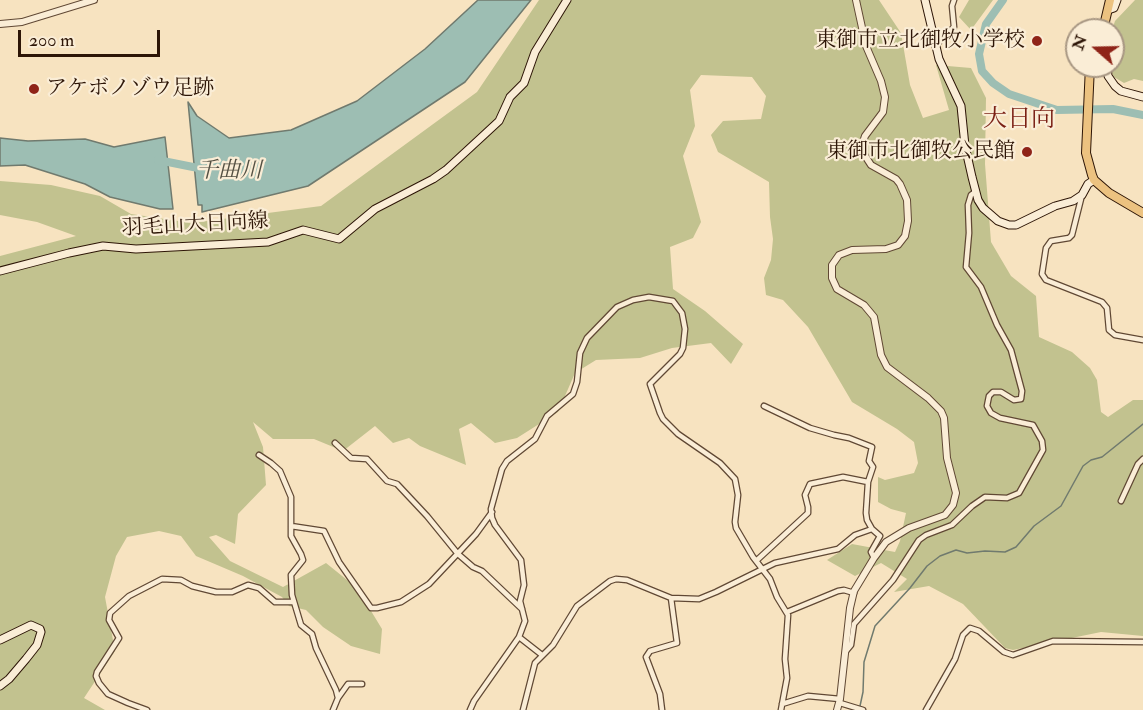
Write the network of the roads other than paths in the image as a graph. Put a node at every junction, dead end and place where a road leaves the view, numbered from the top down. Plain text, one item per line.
1 (94, 0) edge
2 (567, 0) edge
3 (856, 0) edge
4 (925, 0) edge
5 (954, 0) edge
6 (1110, 0) edge
7 (1117, 0) edge
8 (1108, 10) junction
9 (1106, 18) edge
10 (0, 24) edge
11 (936, 45) junction
12 (1089, 78) edge
13 (1109, 78) edge
14 (1143, 97) edge
15 (1094, 180) junction
16 (976, 191) junction
17 (1082, 195) junction
18 (1143, 213) edge
19 (0, 271) edge
20 (1143, 340) edge
21 (764, 406) dead end
22 (335, 443) dead end
23 (259, 455) dead end
24 (1143, 459) edge
25 (868, 482) junction
26 (1121, 501) dead end
27 (492, 512) junction
28 (291, 526) junction
29 (872, 529) junction
30 (458, 554) junction
31 (874, 558) junction
32 (756, 561) junction
33 (763, 570) junction
34 (854, 593) junction
35 (671, 598) junction
36 (293, 602) junction
37 (522, 609) junction
38 (788, 612) junction
39 (519, 637) junction
40 (0, 640) edge
41 (1143, 642) edge
42 (846, 651) junction
43 (542, 655) junction
44 (363, 684) dead end
45 (0, 686) edge
46 (338, 698) junction
47 (782, 704) junction
48 (839, 704) edge
49 (147, 710) edge
50 (333, 710) edge
51 (470, 710) edge
52 (523, 710) edge
53 (662, 710) edge
54 (781, 710) edge
55 (863, 710) edge
56 (926, 710) edge

1 - 10 street
2 - 19 main road, 羽毛山大日向線
3 - 31 street
4 - 11 main road
5 - 11 street
6 - 8 main road
7 - 8 main road
8 - 9 main road
11 - 16 main road
12 - 15 main road
13 - 14 main road
15 - 17 main road
15 - 18 main road
16 - 17 main road
16 - 42 street
17 - 20 street
21 - 25 street
22 - 30 street
23 - 28 street
24 - 26 street
25 - 29 street
25 - 32 street
27 - 30 street
27 - 32 street
27 - 37 street
28 - 30 street
28 - 36 street
29 - 31 street
29 - 33 street
30 - 37 street
31 - 34 street
32 - 33 street
33 - 35 street
33 - 38 street
34 - 38 street
34 - 42 street
35 - 43 street
35 - 53 street
36 - 46 street
36 - 49 street
37 - 39 street
38 - 47 street
39 - 43 street
39 - 51 street
40 - 45 main road
41 - 56 street
42 - 48 street
43 - 52 street
44 - 46 street
46 - 50 street
47 - 48 street
47 - 54 street
48 - 55 street

